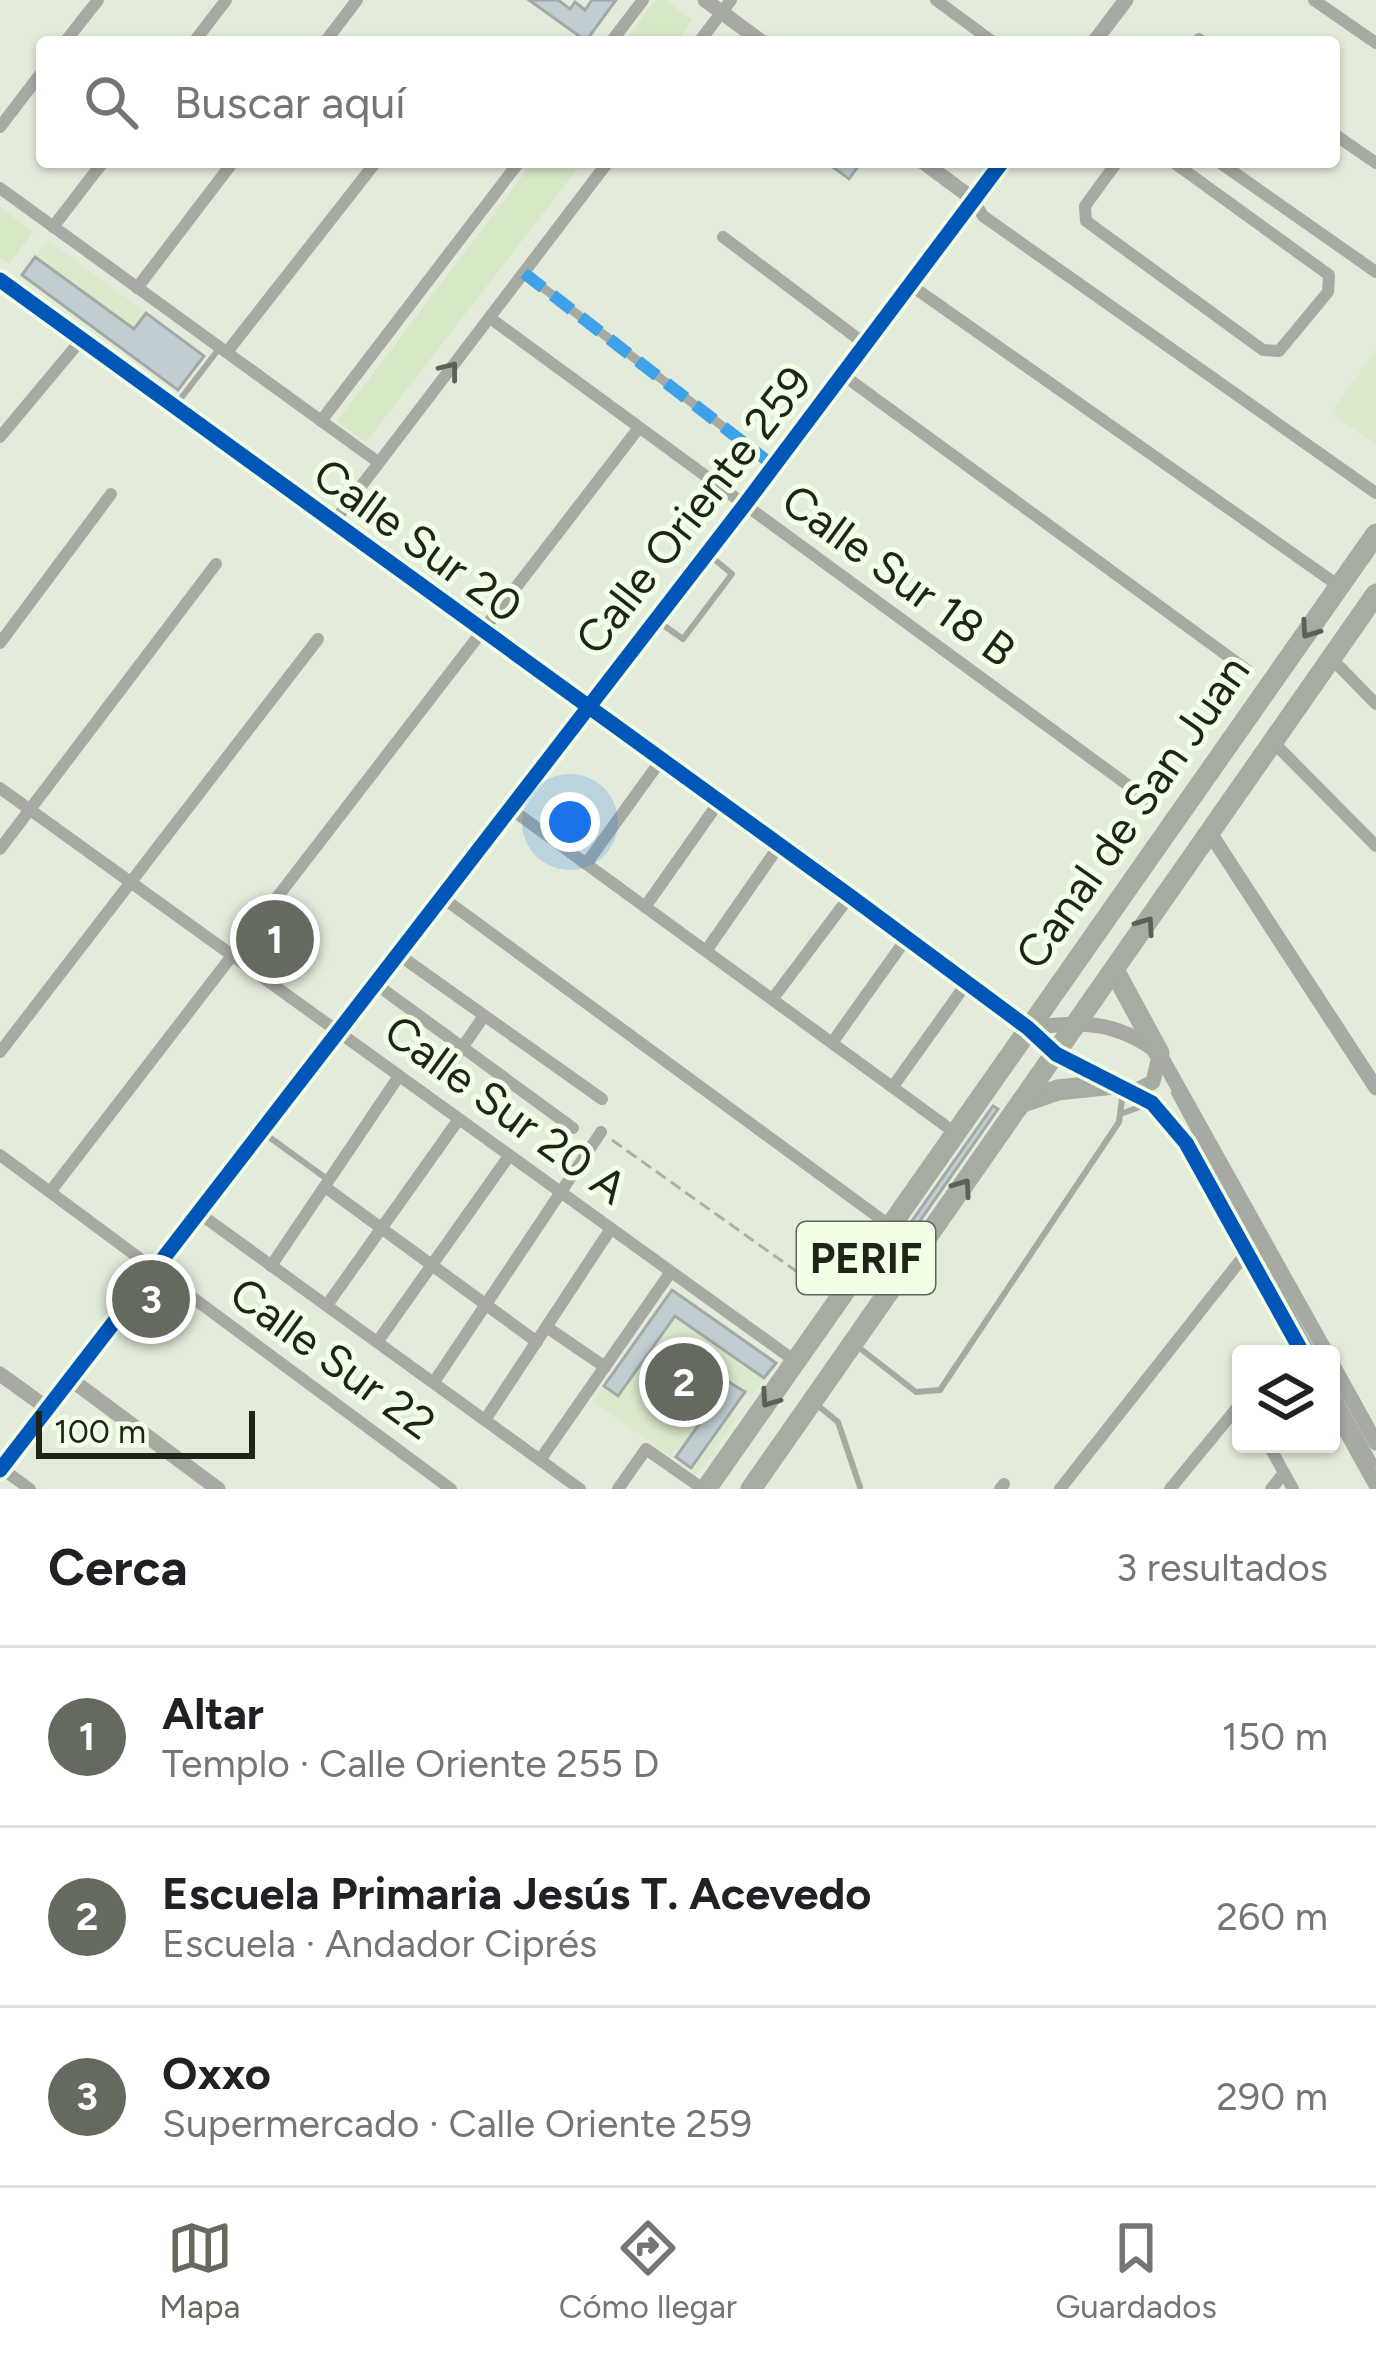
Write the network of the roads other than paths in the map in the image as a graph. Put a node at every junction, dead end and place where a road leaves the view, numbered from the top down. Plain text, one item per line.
1 (98, 0) edge
2 (226, 0) edge
3 (358, 0) edge
4 (643, 0) edge
5 (705, 0) edge
6 (936, 0) edge
7 (1126, 0) edge
8 (1314, 0) edge
9 (726, 6) edge
10 (70, 36) edge
11 (199, 36) edge
12 (330, 36) edge
13 (616, 36) edge
14 (704, 36) edge
15 (756, 36) edge
16 (985, 36) edge
17 (1099, 36) edge
18 (1376, 43) edge
19 (36, 80) edge
20 (0, 127) edge
21 (1340, 138) edge
22 (1376, 163) edge
23 (98, 168) edge
24 (228, 168) edge
25 (371, 168) edge
26 (514, 168) edge
27 (603, 168) edge
28 (931, 168) edge
29 (998, 168) edge
30 (1113, 168) edge
31 (1182, 168) edge
32 (1228, 168) edge
33 (0, 188) edge
34 (1272, 199) junction
35 (974, 200) junction
36 (1255, 219) junction
37 (53, 227) junction
38 (723, 237) dead end
39 (1376, 272) edge
40 (524, 273) junction
41 (0, 280) edge
42 (909, 284) junction
43 (137, 288) junction
44 (490, 318) junction
45 (81, 340) junction
46 (866, 344) junction
47 (224, 349) junction
48 (843, 375) junction
49 (174, 408) junction
50 (321, 421) junction
51 (638, 429) junction
52 (0, 437) edge
53 (378, 462) junction
54 (774, 466) junction
55 (111, 494) dead end
56 (1376, 494) edge
57 (743, 507) junction
58 (333, 523) junction
59 (1376, 534) edge
60 (706, 553) junction
61 (216, 564) dead end
62 (1339, 586) junction
63 (1376, 594) edge
64 (656, 620) junction
65 (483, 632) junction
66 (318, 639) dead end
67 (0, 643) edge
68 (1331, 658) junction
69 (1247, 670) dead end
70 (1376, 704) edge
71 (586, 707) junction
72 (1273, 742) junction
73 (661, 760) junction
74 (0, 788) edge
75 (719, 802) junction
76 (1151, 802) dead end
77 (511, 809) junction
78 (31, 810) junction
79 (1210, 832) junction
80 (1376, 845) edge
81 (779, 846) junction
82 (0, 849) edge
83 (586, 864) junction
84 (132, 883) junction
85 (850, 896) junction
86 (443, 898) junction
87 (645, 907) junction
88 (906, 939) junction
89 (706, 951) junction
90 (399, 955) junction
91 (235, 956) junction
92 (1114, 970) junction
93 (966, 984) junction
94 (377, 985) junction
95 (774, 997) junction
96 (484, 1016) junction
97 (1079, 1021) junction
98 (1028, 1028) junction
99 (338, 1031) junction
100 (834, 1040) junction
101 (463, 1047) junction
102 (0, 1052) edge
103 (1159, 1053) junction
104 (1056, 1054) junction
105 (399, 1076) junction
106 (443, 1076) dead end
107 (894, 1085) junction
108 (1124, 1088) junction
109 (1376, 1088) edge
110 (602, 1100) dead end
111 (1022, 1102) junction
112 (1152, 1103) junction
113 (1123, 1113) junction
114 (1181, 1114) junction
115 (459, 1119) junction
116 (573, 1128) dead end
117 (262, 1132) junction
118 (601, 1132) road end
119 (954, 1132) junction
120 (0, 1155) edge
121 (509, 1156) junction
122 (327, 1184) junction
123 (50, 1192) junction
124 (558, 1193) junction
125 (200, 1214) junction
126 (889, 1225) junction
127 (378, 1228) junction
128 (610, 1230) junction
129 (1247, 1252) junction
130 (430, 1265) junction
131 (271, 1266) junction
132 (156, 1273) junction
133 (670, 1273) junction
134 (483, 1304) junction
135 (327, 1305) junction
136 (548, 1328) junction
137 (377, 1341) junction
138 (537, 1342) junction
139 (855, 1343) junction
140 (1298, 1345) edge
141 (1309, 1345) edge
142 (1322, 1345) edge
143 (795, 1361) junction
144 (605, 1366) junction
145 (0, 1374) edge
146 (69, 1378) junction
147 (1340, 1378) edge
148 (434, 1382) junction
149 (813, 1402) junction
150 (1340, 1405) edge
151 (46, 1408) junction
152 (1232, 1414) edge
153 (485, 1420) junction
154 (1340, 1421) edge
155 (1376, 1443) edge
156 (1273, 1453) edge
157 (540, 1460) junction
158 (1, 1469) edge
159 (1284, 1473) junction
160 (1372, 1480) edge
161 (860, 1487) edge
162 (30, 1489) edge
163 (218, 1489) edge
164 (451, 1489) edge
165 (580, 1489) edge
166 (618, 1489) edge
167 (704, 1489) edge
168 (751, 1489) edge
169 (1060, 1489) edge
170 (1170, 1489) edge
171 (1271, 1489) edge
172 (1293, 1489) edge

1 - 10 street
2 - 11 street
3 - 12 street
4 - 13 street
5 - 9 street
6 - 16 street
7 - 17 street
8 - 18 street
9 - 14 street
9 - 15 street
19 - 20 street
21 - 22 street
23 - 37 street
24 - 43 street
25 - 47 street
26 - 50 street
27 - 40 street
28 - 35 street
29 - 35 street, Calle Oriente 259
30 - 36 street
31 - 36 street
32 - 34 street
33 - 37 street, Calle Sur 20
34 - 36 street
34 - 39 street
35 - 42 street, Calle Oriente 259
35 - 56 street
37 - 43 street, Calle Sur 20
38 - 46 street
40 - 44 street
40 - 54 street
41 - 45 street, Calle Sur 20
42 - 46 street, Calle Oriente 259
42 - 62 street
43 - 47 street, Calle Sur 20
44 - 51 street, Calle Sur 18 B
53 -> 44 street
45 - 49 street, Calle Sur 20
45 - 52 street
46 - 48 street, Calle Oriente 259
47 - 49 lane
47 - 50 street, Calle Sur 20
48 - 54 street, Calle Oriente 259
48 - 69 street
49 - 58 street, Calle Sur 20
50 - 53 street, Calle Sur 20
51 - 57 street, Calle Sur 18 B
51 - 65 street
53 - 58 street
54 - 57 street, Calle Oriente 259
55 - 67 street
57 - 60 street, Calle Oriente 259
57 - 76 street, Calle Sur 18 B
58 - 65 street, Calle Sur 20
59 - 62 main road, Canal de San Juan / PERIF
60 - 64 street, Calle Oriente 259
60 - 64 lane
61 - 78 street
62 -> 98 main road, Canal de San Juan / PERIF
63 - 68 main road, Canal de San Juan / PERIF
64 - 71 street, Calle Oriente 259
65 - 71 street, Calle Sur 20
65 - 91 street
66 - 84 street
68 - 70 street
68 - 72 main road, Canal de San Juan / PERIF
71 - 73 street, Calle Sur 20
71 - 77 street, Calle Oriente 259
72 - 79 main road, Canal de San Juan / PERIF
72 - 80 street
73 - 75 street, Calle Sur 20
73 - 83 street
74 - 78 street, Calle Sur 20 A
75 - 81 street, Calle Sur 20
75 - 87 street
77 - 83 street
77 - 86 street, Calle Oriente 259
78 - 82 street
78 - 84 street, Calle Sur 20 A
92 -> 79 main road, Canal de San Juan / PERIF
79 - 109 street
81 - 85 street, Calle Sur 20
81 - 89 street
83 - 87 street
84 - 91 street, Calle Sur 20 A
84 - 102 street
85 - 88 street, Calle Sur 20
85 - 95 street
86 - 90 street, Calle Oriente 259
86 - 126 street
87 - 89 street
88 - 93 street, Calle Sur 20
88 - 100 street
89 - 95 street
90 - 94 street, Calle Oriente 259
90 - 96 street
91 - 99 street, Calle Sur 20 A
91 - 123 street
92 - 97 main road, Canal de San Juan / PERIF
92 - 103 main road
93 - 98 street, Calle Sur 20
93 - 107 street
94 - 99 street, Calle Oriente 259
94 - 101 street
95 - 100 street
96 - 101 street
96 - 110 street
97 - 98 street
97 - 103 street
97 - 104 main road, Canal de San Juan / PERIF
98 - 104 street, Calle Sur 20
98 - 119 main road, Canal de San Juan / PERIF
99 - 105 street, Calle Sur 20 A
99 - 117 street, Calle Oriente 259
100 - 107 street
101 - 106 street
101 - 116 street
103 - 108 street
103 - 114 lane
103 - 142 street
104 - 108 street, Calle Sur 20
104 - 111 main road, Canal de San Juan / PERIF
105 - 115 street, Calle Sur 20 A
105 - 122 street
107 - 119 street
108 - 111 main road
108 - 112 street, Calle Sur 20
108 - 113 lane
139 -> 111 main road, Canal de San Juan / PERIF
112 - 113 lane
112 - 114 lane
112 - 129 street
113 - 139 lane
114 - 141 lane
115 - 121 street, Calle Sur 20 A
115 - 127 street
117 - 122 lane
117 - 125 street, Calle Oriente 259
118 - 124 street
119 - 126 main road, Canal de San Juan / PERIF
120 - 123 street, Calle Sur 22
121 - 124 street, Calle Sur 20 A
121 - 130 street
122 - 127 street
122 - 131 street
123 - 132 street, Calle Sur 22
124 - 128 street, Calle Sur 20 A
124 - 134 street
125 - 131 street
125 - 132 street, Calle Oriente 259
126 - 143 main road, Canal de San Juan / PERIF
127 - 130 street
127 - 135 street
128 - 133 street, Calle Sur 20 A
128 - 136 street
129 - 140 street
129 - 169 street
130 - 134 street
130 - 137 street
131 - 135 street
132 - 146 street, Calle Oriente 259
132 - 164 street, Calle Sur 22
133 - 143 street, Calle Sur 20 A
133 - 144 street
134 - 138 street
134 - 148 street
135 - 137 street
136 - 138 street
136 - 144 street
137 - 148 street
138 - 153 street
139 - 149 main road, Canal de San Juan / PERIF
143 -> 167 main road, Canal de San Juan / PERIF
144 - 157 street
145 - 151 street
146 - 151 street, Calle Oriente 259
146 - 163 street
147 - 155 street
148 - 153 street
149 - 161 lane
149 - 168 main road, Canal de San Juan / PERIF
150 - 160 lane
151 - 158 street, Calle Oriente 259
152 - 170 street
153 - 157 street
154 - 160 street
156 - 159 street
157 - 165 street
158 - 162 street
159 - 171 street
159 - 172 street
166 - 167 street

